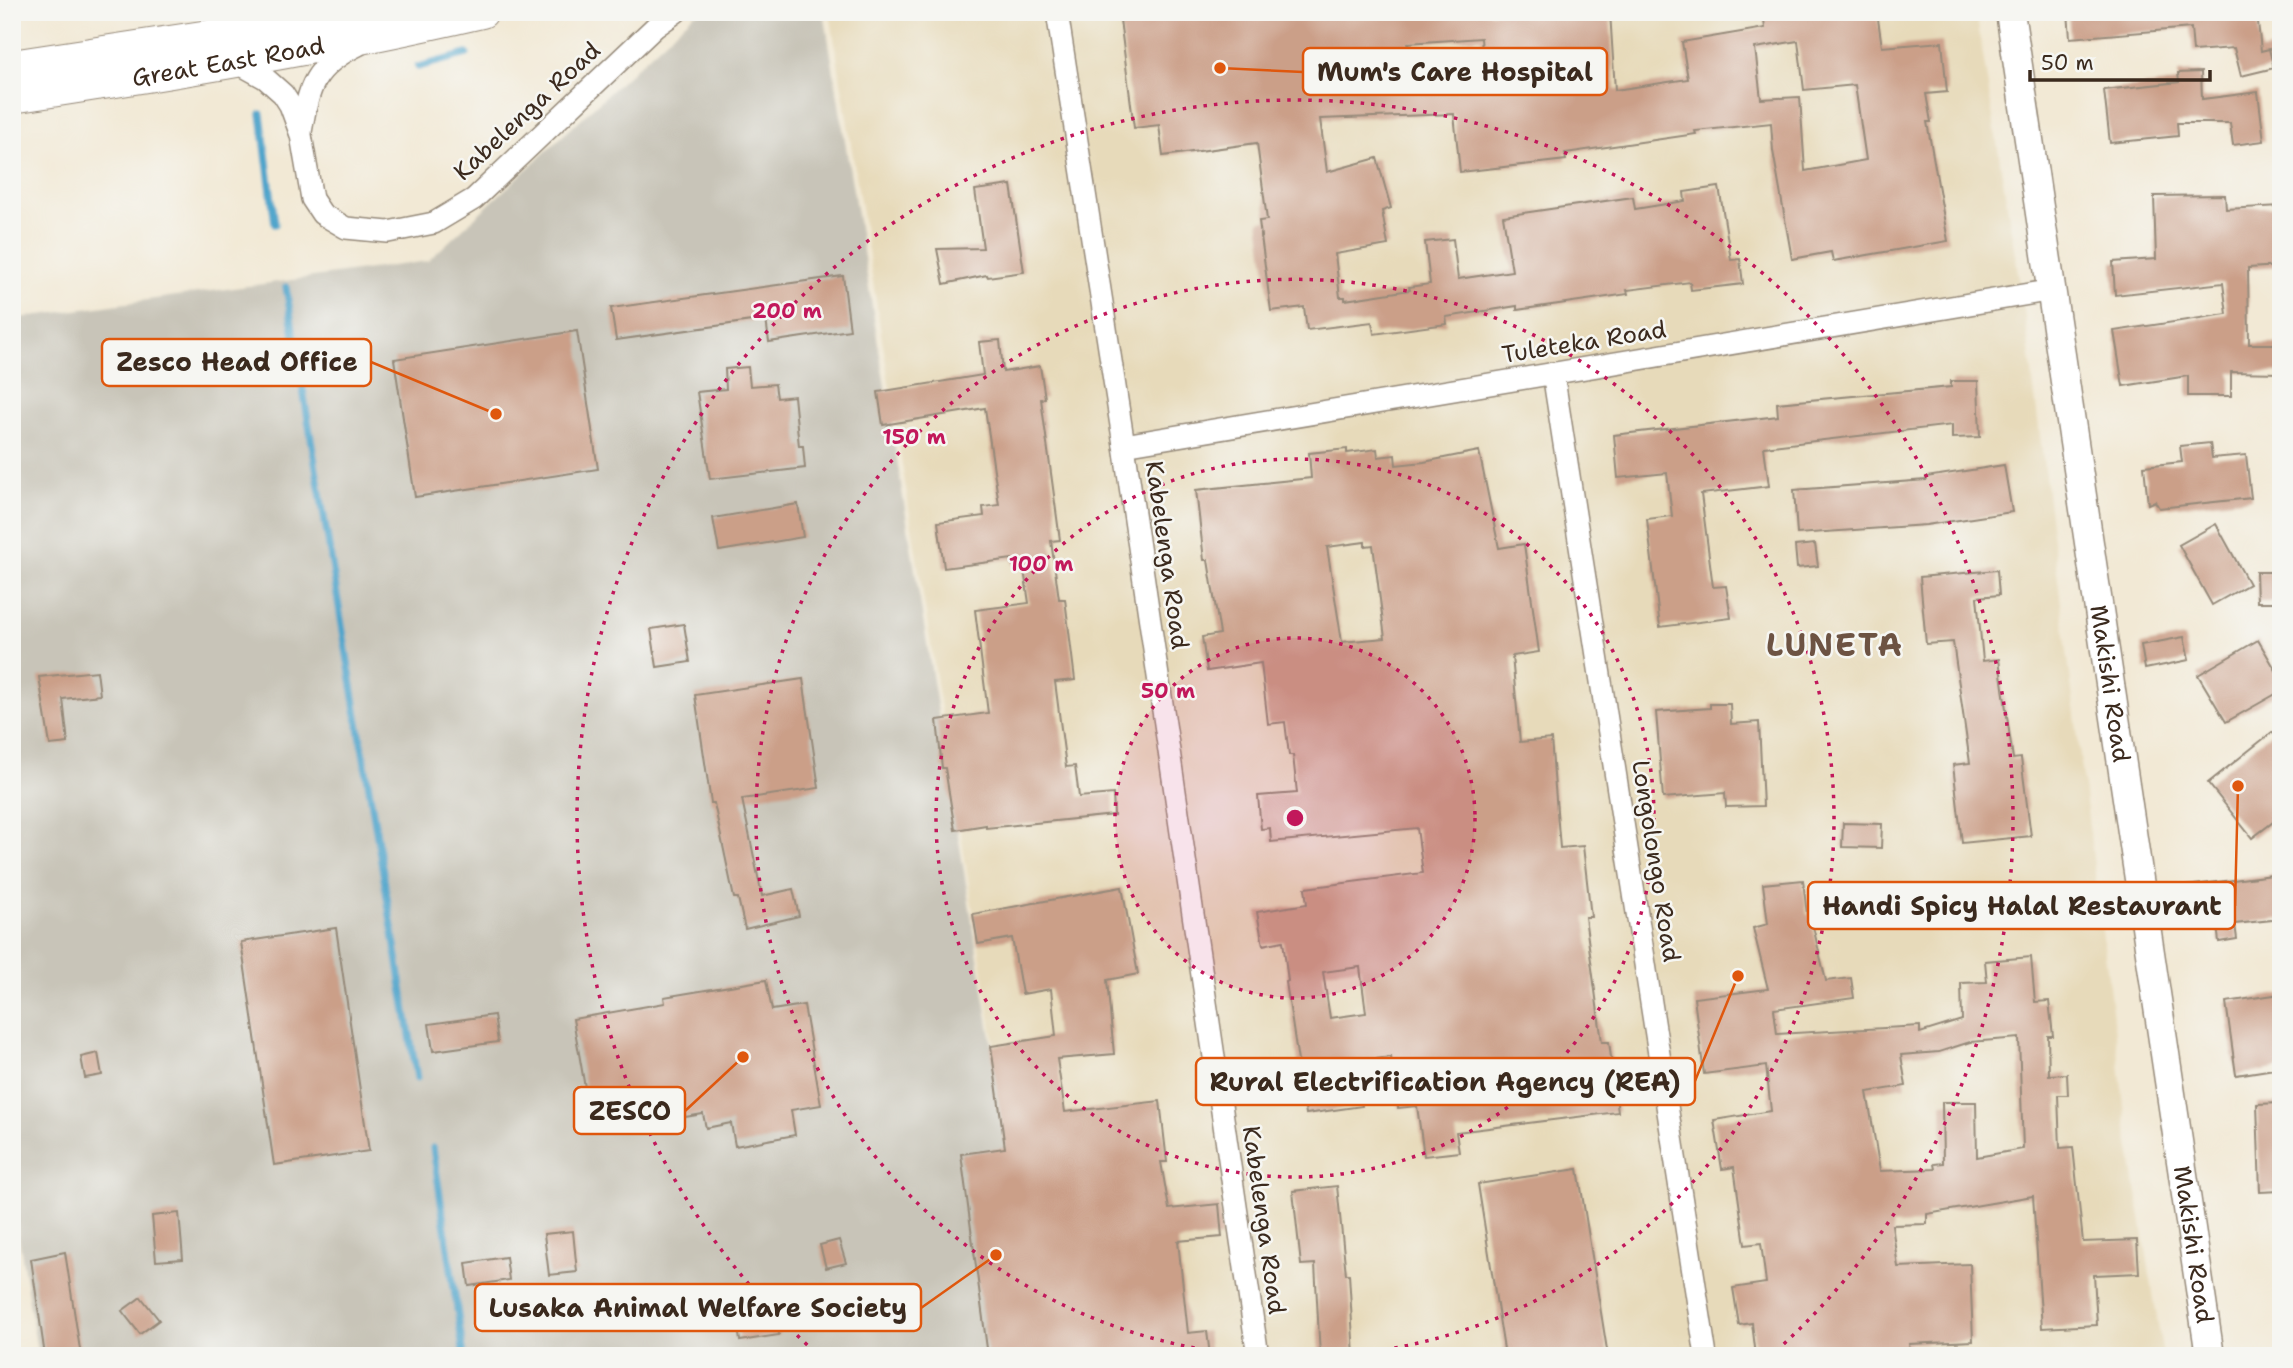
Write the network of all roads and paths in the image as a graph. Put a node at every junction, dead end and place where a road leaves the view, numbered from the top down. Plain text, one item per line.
1 (241, 12) edge
2 (482, 12) edge
3 (676, 12) edge
4 (1057, 12) edge
5 (2010, 12) edge
6 (364, 19) edge
7 (215, 34) junction
8 (238, 63) junction
9 (12, 66) edge
10 (12, 97) edge
11 (301, 135) junction
12 (2053, 290) junction
13 (1553, 373) junction
14 (1124, 445) junction
15 (1258, 1356) edge
16 (1706, 1356) edge
17 (2210, 1356) edge

1 - 7 street
2 - 6 main road, Great East Road
3 - 11 street, Kabelenga Road
4 - 14 street, Kabelenga Road
5 - 12 main road, Makishi Road
6 - 7 main road, Great East Road
6 - 8 main road, Great East Road
6 - 11 street, Kabelenga Road
7 - 9 main road, Great East Road
8 - 10 main road, Great East Road
8 - 11 street, Kabelenga Road
12 - 13 street, Tuleteka Road
12 - 17 main road, Makishi Road
13 - 14 street, Tuleteka Road
13 - 16 street, Longolongo Road
14 - 15 street, Kabelenga Road

